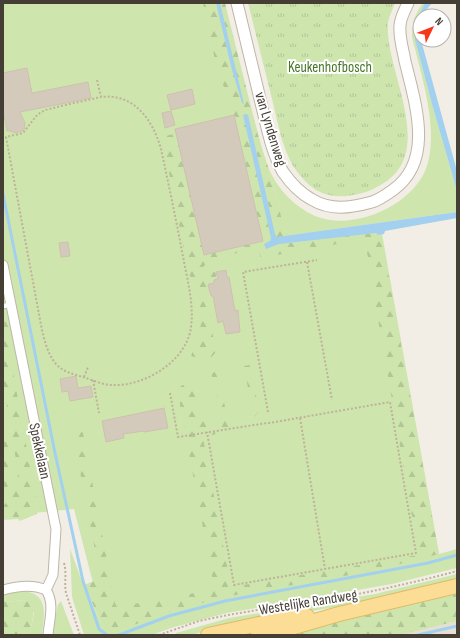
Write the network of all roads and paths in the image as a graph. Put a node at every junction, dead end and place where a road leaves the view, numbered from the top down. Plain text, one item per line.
1 (237, 3) edge
2 (408, 3) edge
3 (96, 80) dead end
4 (101, 97) junction
5 (317, 260) dead end
6 (307, 262) junction
7 (3, 266) edge
8 (7, 306) edge
9 (88, 367) dead end
10 (84, 377) junction
11 (93, 380) junction
12 (170, 393) dead end
13 (332, 400) dead end
14 (268, 412) dead end
15 (99, 413) dead end
16 (300, 418) junction
17 (207, 432) junction
18 (326, 569) junction
19 (457, 571) edge
20 (65, 586) dead end
21 (457, 586) edge
22 (3, 590) edge
23 (46, 590) junction
24 (299, 604) dead end
25 (277, 607) dead end
26 (340, 614) junction
27 (48, 635) edge
28 (80, 635) edge
29 (159, 635) edge
30 (208, 635) edge
31 (258, 635) edge

1 - 2 street, van Lyndenweg
3 - 4 path
4 - 10 path
4 - 11 path
5 - 6 path
6 - 13 path
6 - 14 path
7 - 8 street, Spekkelaan
8 - 23 street, Spekkelaan
9 - 10 path
10 - 11 path
11 - 15 path
12 - 17 path
16 - 17 path
16 - 18 path
16 - 18 path
17 - 18 path
19 - 24 path, Westelijke Randweg
20 - 28 path
21 - 26 main road, Westelijke Randweg
22 - 23 street
23 - 27 street
25 - 29 path, Westelijke Randweg
26 - 30 main road, Westelijke Randweg
26 - 31 main road, Westelijke Randweg

